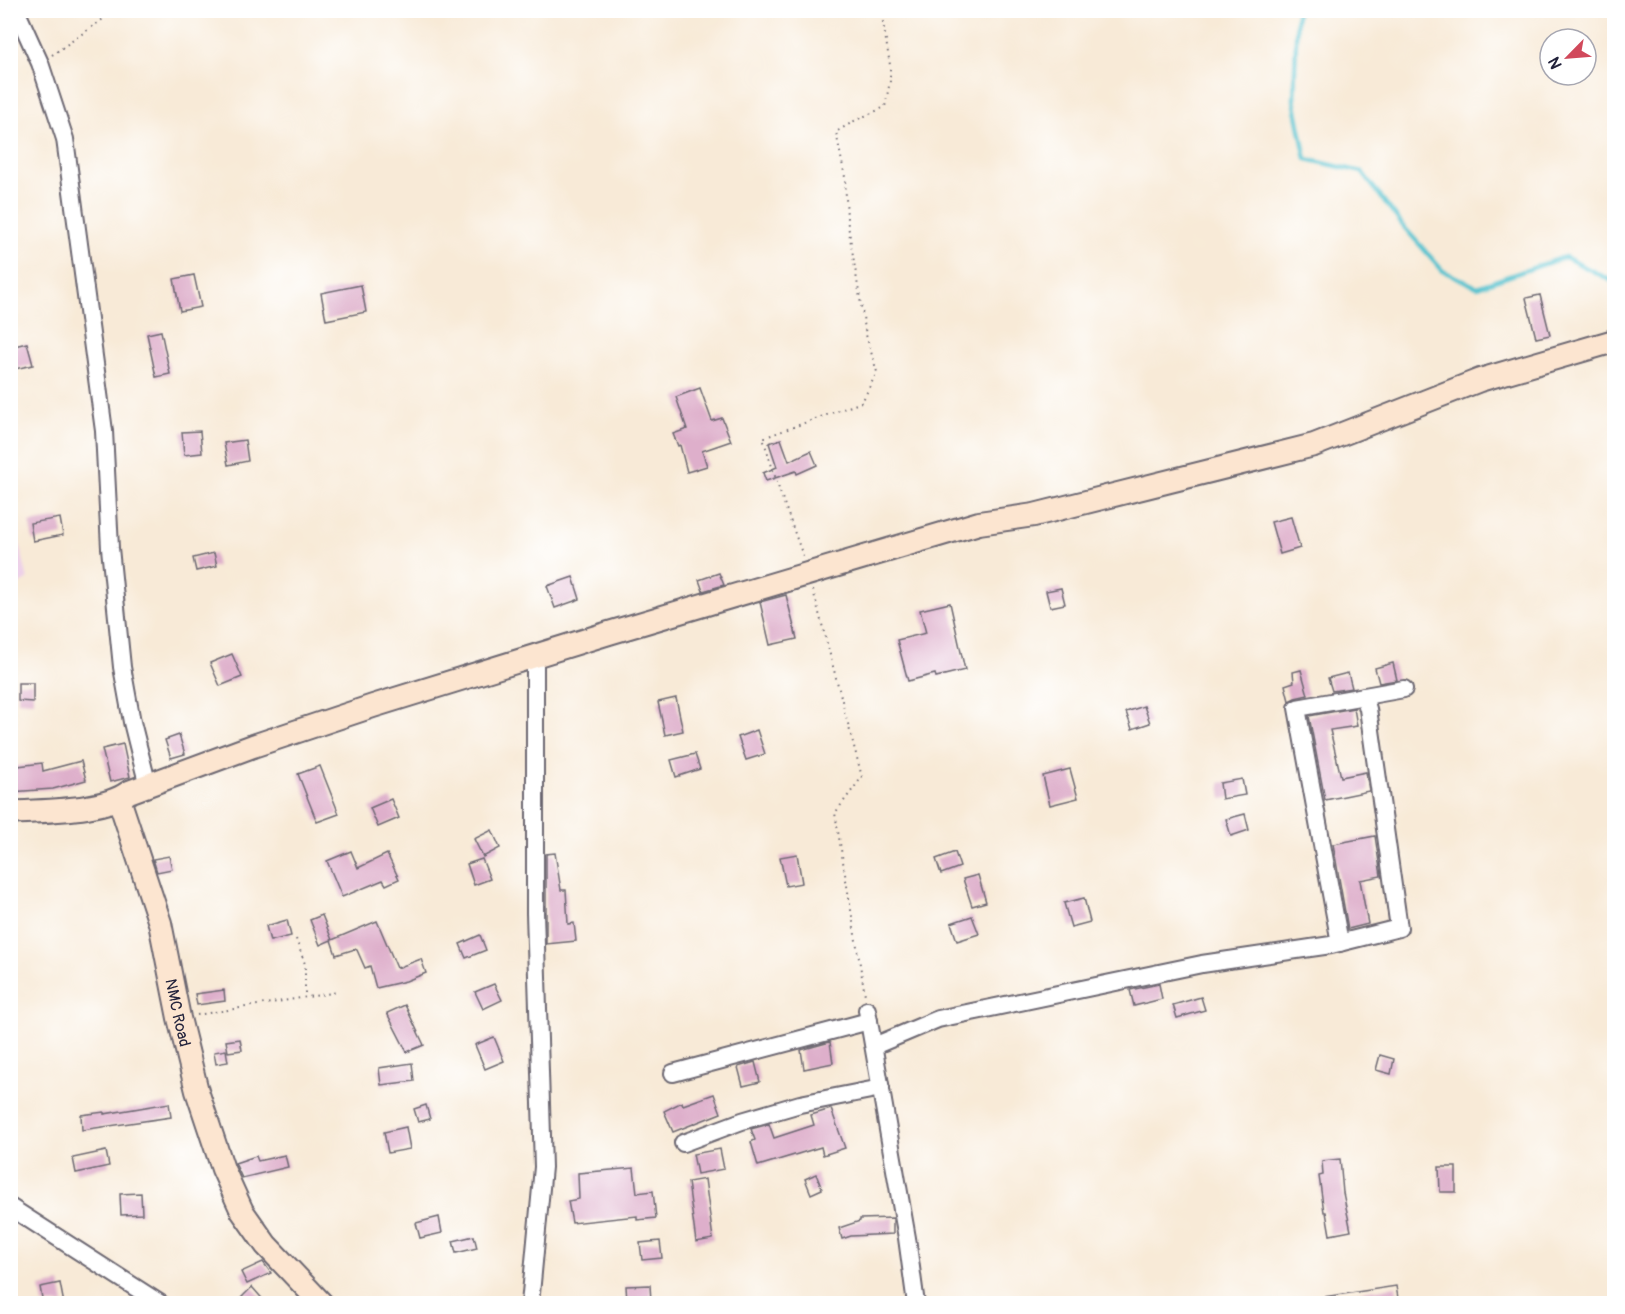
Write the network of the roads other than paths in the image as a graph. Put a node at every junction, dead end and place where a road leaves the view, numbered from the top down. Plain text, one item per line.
1 (16, 10) edge
2 (1614, 340) edge
3 (535, 657) junction
4 (1404, 689) dead end
5 (1364, 696) junction
6 (148, 786) junction
7 (119, 799) junction
8 (10, 813) edge
9 (1340, 943) junction
10 (874, 1046) junction
11 (673, 1073) dead end
12 (881, 1088) junction
13 (683, 1143) dead end
14 (10, 1207) edge
15 (161, 1304) edge
16 (322, 1304) edge
17 (530, 1304) edge
18 (916, 1304) edge

1 - 6 street
2 - 3 street
3 - 6 street
3 - 17 street
4 - 5 street
5 - 9 street
5 - 9 street
6 - 7 street
7 - 8 street
7 - 16 street, NMC Road
9 - 10 street
10 - 11 street
10 - 12 street
12 - 13 street
12 - 18 street
14 - 15 street

